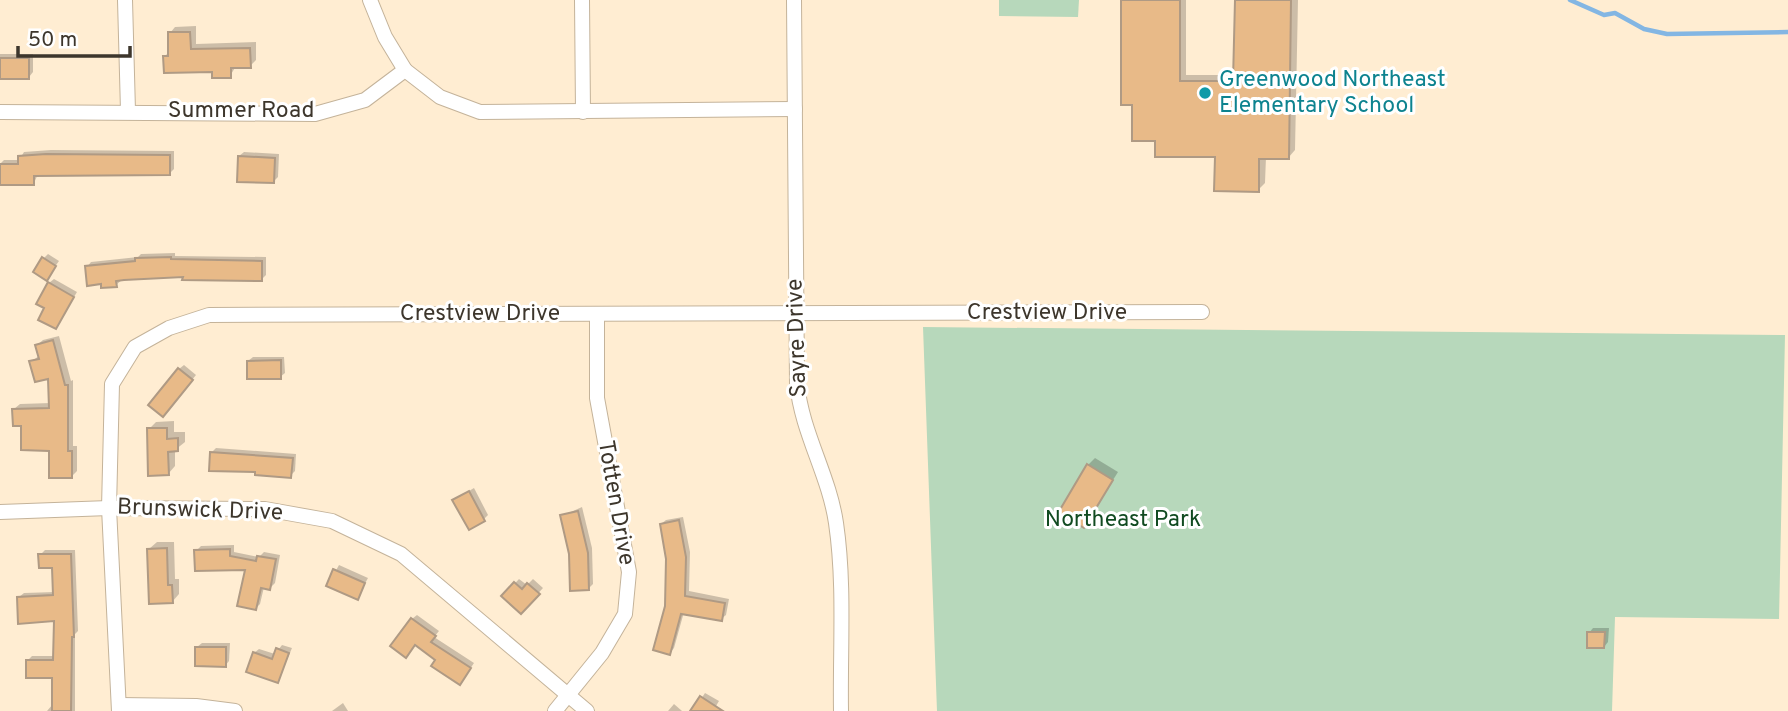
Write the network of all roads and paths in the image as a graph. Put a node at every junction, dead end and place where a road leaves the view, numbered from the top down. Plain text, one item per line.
1 (125, 0) edge
2 (370, 0) edge
3 (582, 0) edge
4 (794, 0) edge
5 (405, 70) junction
6 (795, 109) junction
7 (128, 111) junction
8 (0, 112) edge
9 (583, 112) junction
10 (1202, 312) dead end
11 (796, 313) junction
12 (597, 314) junction
13 (110, 508) junction
14 (0, 512) edge
15 (567, 694) junction
16 (119, 708) edge
17 (235, 711) edge
18 (555, 711) edge
19 (587, 711) edge
20 (841, 711) edge

1 - 7 street
2 - 5 street
3 - 9 street
4 - 6 street, Sayre Drive
5 - 7 street, Summer Road
5 - 9 street
6 - 9 street
6 - 11 street, Sayre Drive
7 - 8 street, Summer Road
10 - 11 street, Crestview Drive
11 - 12 street, Crestview Drive
11 - 20 street, Sayre Drive
12 - 13 street, Crestview Drive
12 - 15 street, Totten Drive
13 - 14 street, Brunswick Drive
13 - 15 street, Brunswick Drive
13 - 16 street, Crestview Drive
15 - 18 street, Totten Drive
15 - 19 street, Brunswick Drive
16 - 17 street

